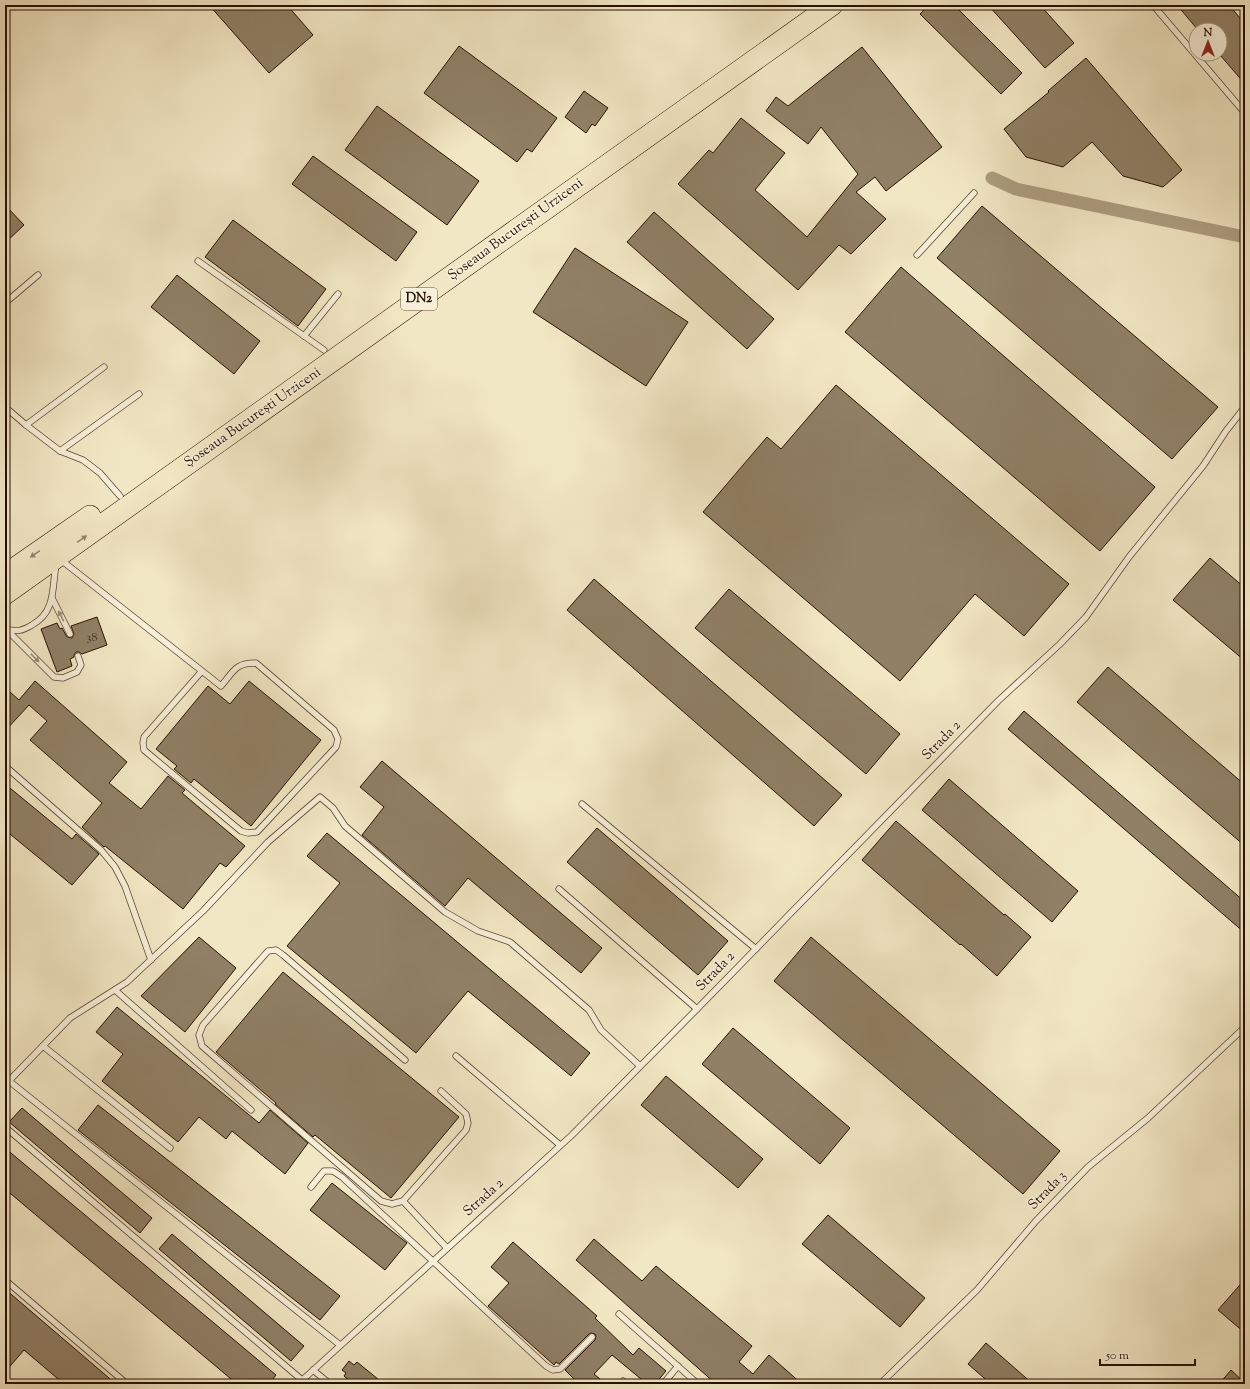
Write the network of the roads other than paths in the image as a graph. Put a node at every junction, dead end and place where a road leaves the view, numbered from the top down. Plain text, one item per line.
1 (810, 5) edge
2 (832, 5) edge
3 (1153, 5) edge
4 (1244, 112) edge
5 (974, 193) dead end
6 (916, 255) dead end
7 (198, 261) dead end
8 (38, 275) dead end
9 (338, 294) dead end
10 (5, 303) edge
11 (304, 336) junction
12 (324, 350) junction
13 (104, 366) dead end
14 (139, 394) dead end
15 (5, 407) edge
16 (1245, 407) edge
17 (26, 425) junction
18 (60, 451) junction
19 (120, 496) junction
20 (58, 557) junction
21 (5, 575) edge
22 (5, 594) edge
23 (52, 598) junction
24 (6, 630) edge
25 (70, 634) dead end
26 (78, 656) dead end
27 (202, 671) junction
28 (5, 766) edge
29 (582, 804) dead end
30 (559, 889) dead end
31 (756, 949) junction
32 (151, 960) junction
33 (115, 990) junction
34 (697, 1009) junction
35 (1245, 1026) edge
36 (42, 1046) junction
37 (456, 1056) dead end
38 (405, 1060) dead end
39 (640, 1066) junction
40 (7, 1083) edge
41 (442, 1091) dead end
42 (251, 1110) dead end
43 (5, 1127) edge
44 (560, 1145) junction
45 (170, 1148) dead end
46 (311, 1187) dead end
47 (403, 1200) junction
48 (447, 1248) junction
49 (433, 1261) junction
50 (5, 1280) edge
51 (619, 1314) dead end
52 (592, 1337) dead end
53 (340, 1345) junction
54 (678, 1366) junction
55 (314, 1370) junction
56 (300, 1382) edge
57 (127, 1384) edge
58 (330, 1384) edge
59 (663, 1384) edge
60 (698, 1384) edge
61 (880, 1384) edge

1 - 12 highway, Șoseaua București Urziceni / DN2
20 -> 2 highway, Șoseaua București Urziceni / DN2
3 - 4 lane
5 - 6 lane
7 - 11 lane
8 - 10 lane
9 - 11 lane
11 - 12 lane
12 - 19 highway, Șoseaua București Urziceni / DN2
13 - 17 lane
14 - 18 lane
15 - 17 lane
16 - 31 lane, Strada 2
17 - 18 lane
18 - 19 lane
19 -> 21 highway, Șoseaua București Urziceni / DN2
20 - 22 highway, Șoseaua București Urziceni / DN2
20 - 23 lane
20 - 27 lane
23 - 24 lane
25 -> 23 lane
24 -> 26 lane
27 - 27 lane
28 - 32 lane
29 - 31 lane
30 - 34 lane
31 - 34 lane, Strada 2
32 - 33 lane
32 - 39 lane
33 - 36 lane
33 - 42 lane
34 - 39 lane, Strada 2
35 - 61 lane, Strada 3
36 - 40 lane
36 - 45 lane
37 - 44 lane
38 - 47 lane
39 - 44 lane, Strada 2
40 - 53 lane
41 - 47 lane
43 - 56 lane
44 - 48 lane, Strada 2
46 - 49 lane
47 - 48 lane
48 - 49 lane, Strada 2
49 - 52 lane
49 - 53 lane, Strada 2
50 - 57 lane
51 - 54 lane
53 - 55 lane, Strada 2
54 - 59 lane
54 - 60 lane
55 - 56 lane, Strada 2
55 - 58 lane

